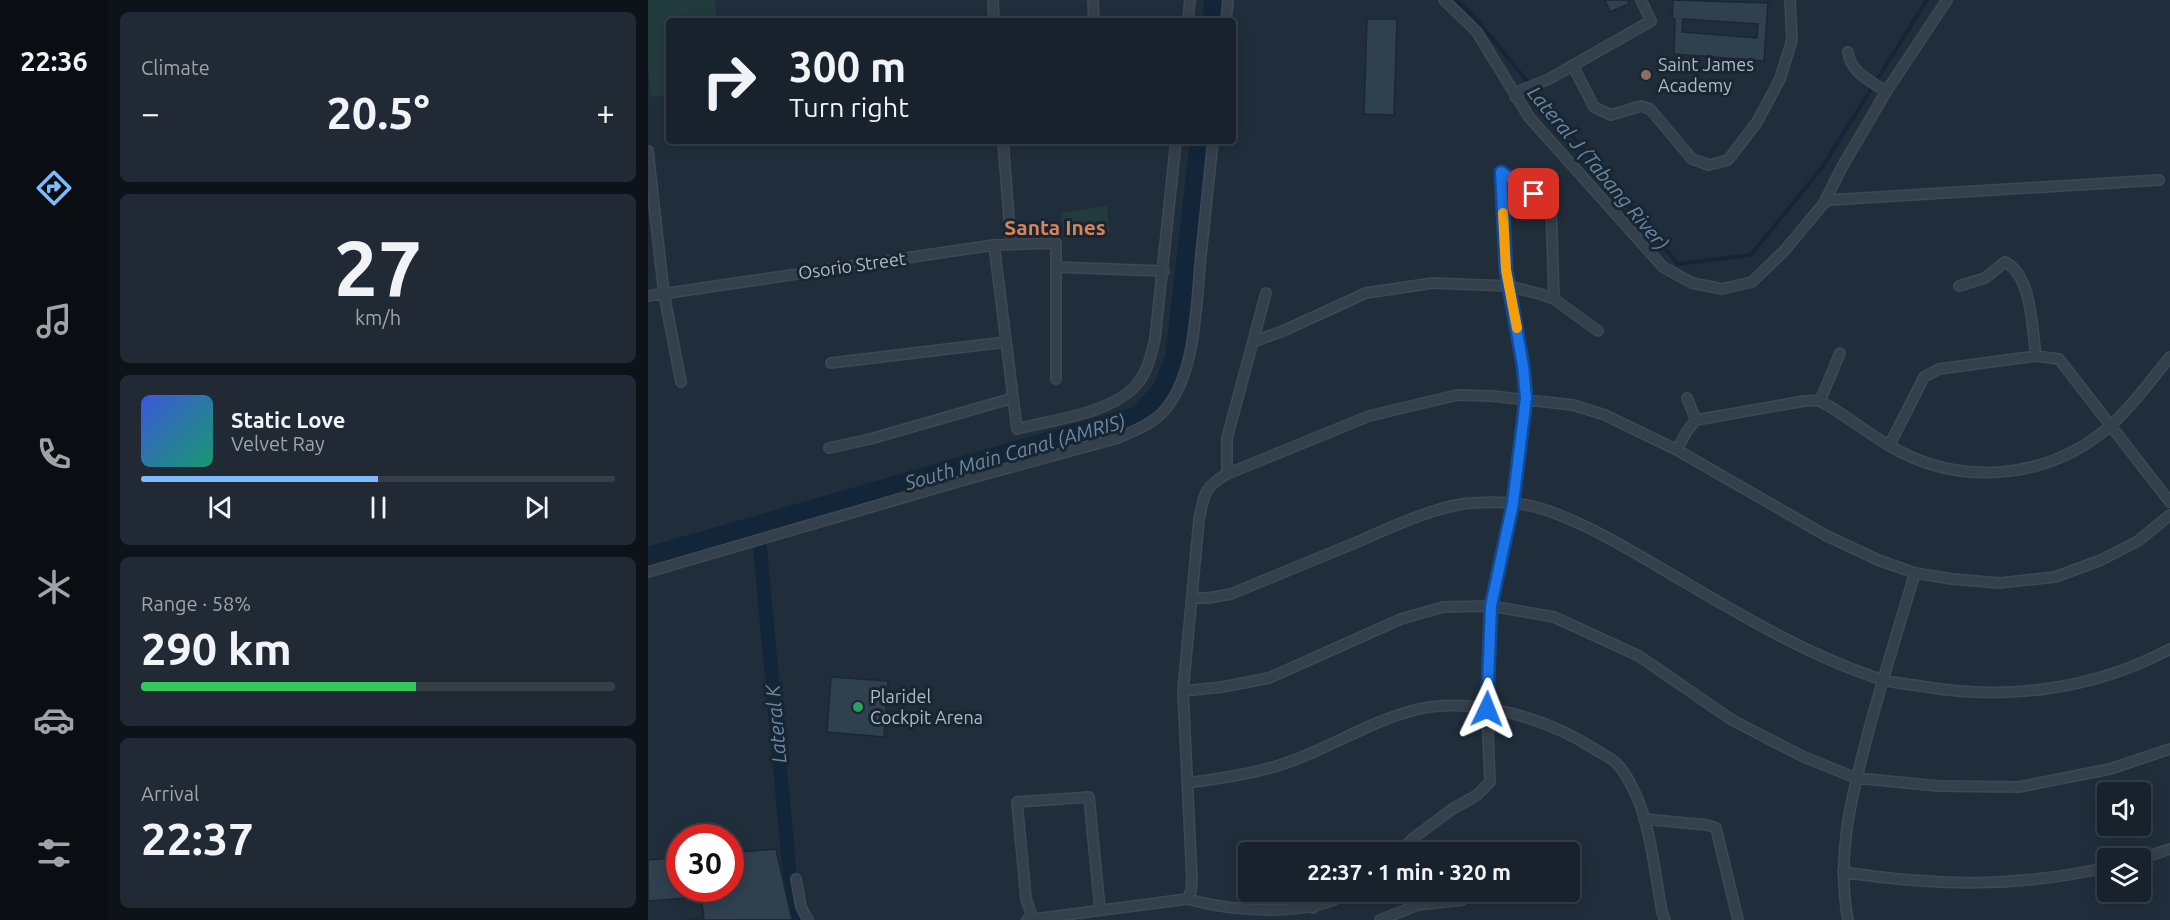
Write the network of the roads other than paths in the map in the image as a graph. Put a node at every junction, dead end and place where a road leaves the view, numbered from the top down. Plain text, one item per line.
1 (993, 0) edge
2 (1093, 0) edge
3 (1190, 0) edge
4 (1228, 0) edge
5 (1444, 0) edge
6 (1641, 0) edge
7 (1790, 0) edge
8 (1947, 0) edge
9 (994, 18) edge
10 (1094, 18) edge
11 (1188, 18) edge
12 (1226, 18) edge
13 (1848, 52) dead end
14 (1573, 66) junction
15 (1884, 90) junction
16 (1519, 93) junction
17 (1003, 144) edge
18 (1176, 144) edge
19 (1213, 144) edge
20 (648, 151) edge
21 (2158, 180) dead end
22 (1561, 203) dead end
23 (1824, 203) junction
24 (1551, 205) junction
25 (1011, 244) junction
26 (994, 245) junction
27 (1056, 267) junction
28 (1164, 271) junction
29 (1508, 286) junction
30 (1959, 286) dead end
31 (1266, 293) dead end
32 (664, 294) junction
33 (648, 296) edge
34 (1554, 299) junction
35 (1598, 331) dead end
36 (1255, 341) junction
37 (1006, 342) junction
38 (1839, 354) dead end
39 (2036, 356) junction
40 (2170, 357) edge
41 (831, 363) dead end
42 (1056, 379) dead end
43 (681, 382) dead end
44 (1013, 398) junction
45 (1526, 398) junction
46 (1687, 398) dead end
47 (1820, 401) junction
48 (1696, 420) junction
49 (2111, 425) junction
50 (1889, 446) junction
51 (829, 448) dead end
52 (1677, 450) junction
53 (1227, 474) junction
54 (2170, 502) edge
55 (1513, 503) junction
56 (2170, 515) edge
57 (648, 572) edge
58 (1915, 573) junction
59 (1192, 598) junction
60 (1491, 606) junction
61 (2170, 649) edge
62 (1883, 680) junction
63 (1183, 691) junction
64 (1487, 709) junction
65 (2170, 748) edge
66 (1856, 778) junction
67 (1187, 783) junction
68 (1644, 819) junction
69 (1409, 842) edge
70 (2170, 849) edge
71 (2151, 855) edge
72 (2097, 869) edge
73 (1843, 872) junction
74 (796, 879) dead end
75 (1187, 898) junction
76 (1312, 902) edge
77 (1326, 902) edge
78 (1444, 902) edge
79 (1313, 908) junction
80 (1100, 909) junction
81 (808, 920) edge
82 (1031, 920) edge
83 (1380, 920) edge
84 (1665, 920) edge
85 (1738, 920) edge
86 (1848, 920) edge

1 - 9 street
2 - 10 street
3 - 11 street
4 - 12 street
5 - 16 street
6 - 14 street
7 - 14 street
8 - 15 street
13 - 15 street
14 - 16 street
15 - 23 street
16 - 23 street
17 - 25 street
18 - 28 street
19 - 57 street
20 - 32 street
21 - 23 street
22 - 24 street
24 - 29 street
24 - 34 street
25 - 26 street, Osorio Street
25 - 27 street, Osorio Street
26 - 32 street, Osorio Street
26 - 37 street
27 - 28 street
27 - 42 street
28 - 44 street
29 - 34 street
29 - 36 street
29 - 45 street
30 - 39 street
31 - 36 street
32 - 33 street, Osorio Street
32 - 43 street
34 - 35 street
36 - 53 street
37 - 41 street
37 - 44 street
38 - 47 street
39 - 49 street
39 - 50 street
40 - 49 street
44 - 51 street
45 - 52 street
45 - 53 street
45 - 55 street
46 - 48 street
47 - 48 street
47 - 50 street
48 - 52 street
49 - 50 street
49 - 54 street
52 - 58 street
53 - 59 street
55 - 59 street
55 - 60 street
55 - 62 street
56 - 58 street
58 - 62 street
59 - 63 street
60 - 63 street
60 - 64 street
60 - 66 street
61 - 62 street
62 - 66 street
63 - 67 street
64 - 67 street
64 - 68 street
64 - 69 street
65 - 66 street
66 - 73 street
67 - 75 street
68 - 84 street
68 - 85 street
70 - 71 street
72 - 73 street
73 - 86 street
74 - 81 street
75 - 79 street
75 - 80 street
76 - 79 street
77 - 79 street
78 - 83 street
80 - 82 street
80 - 82 street

